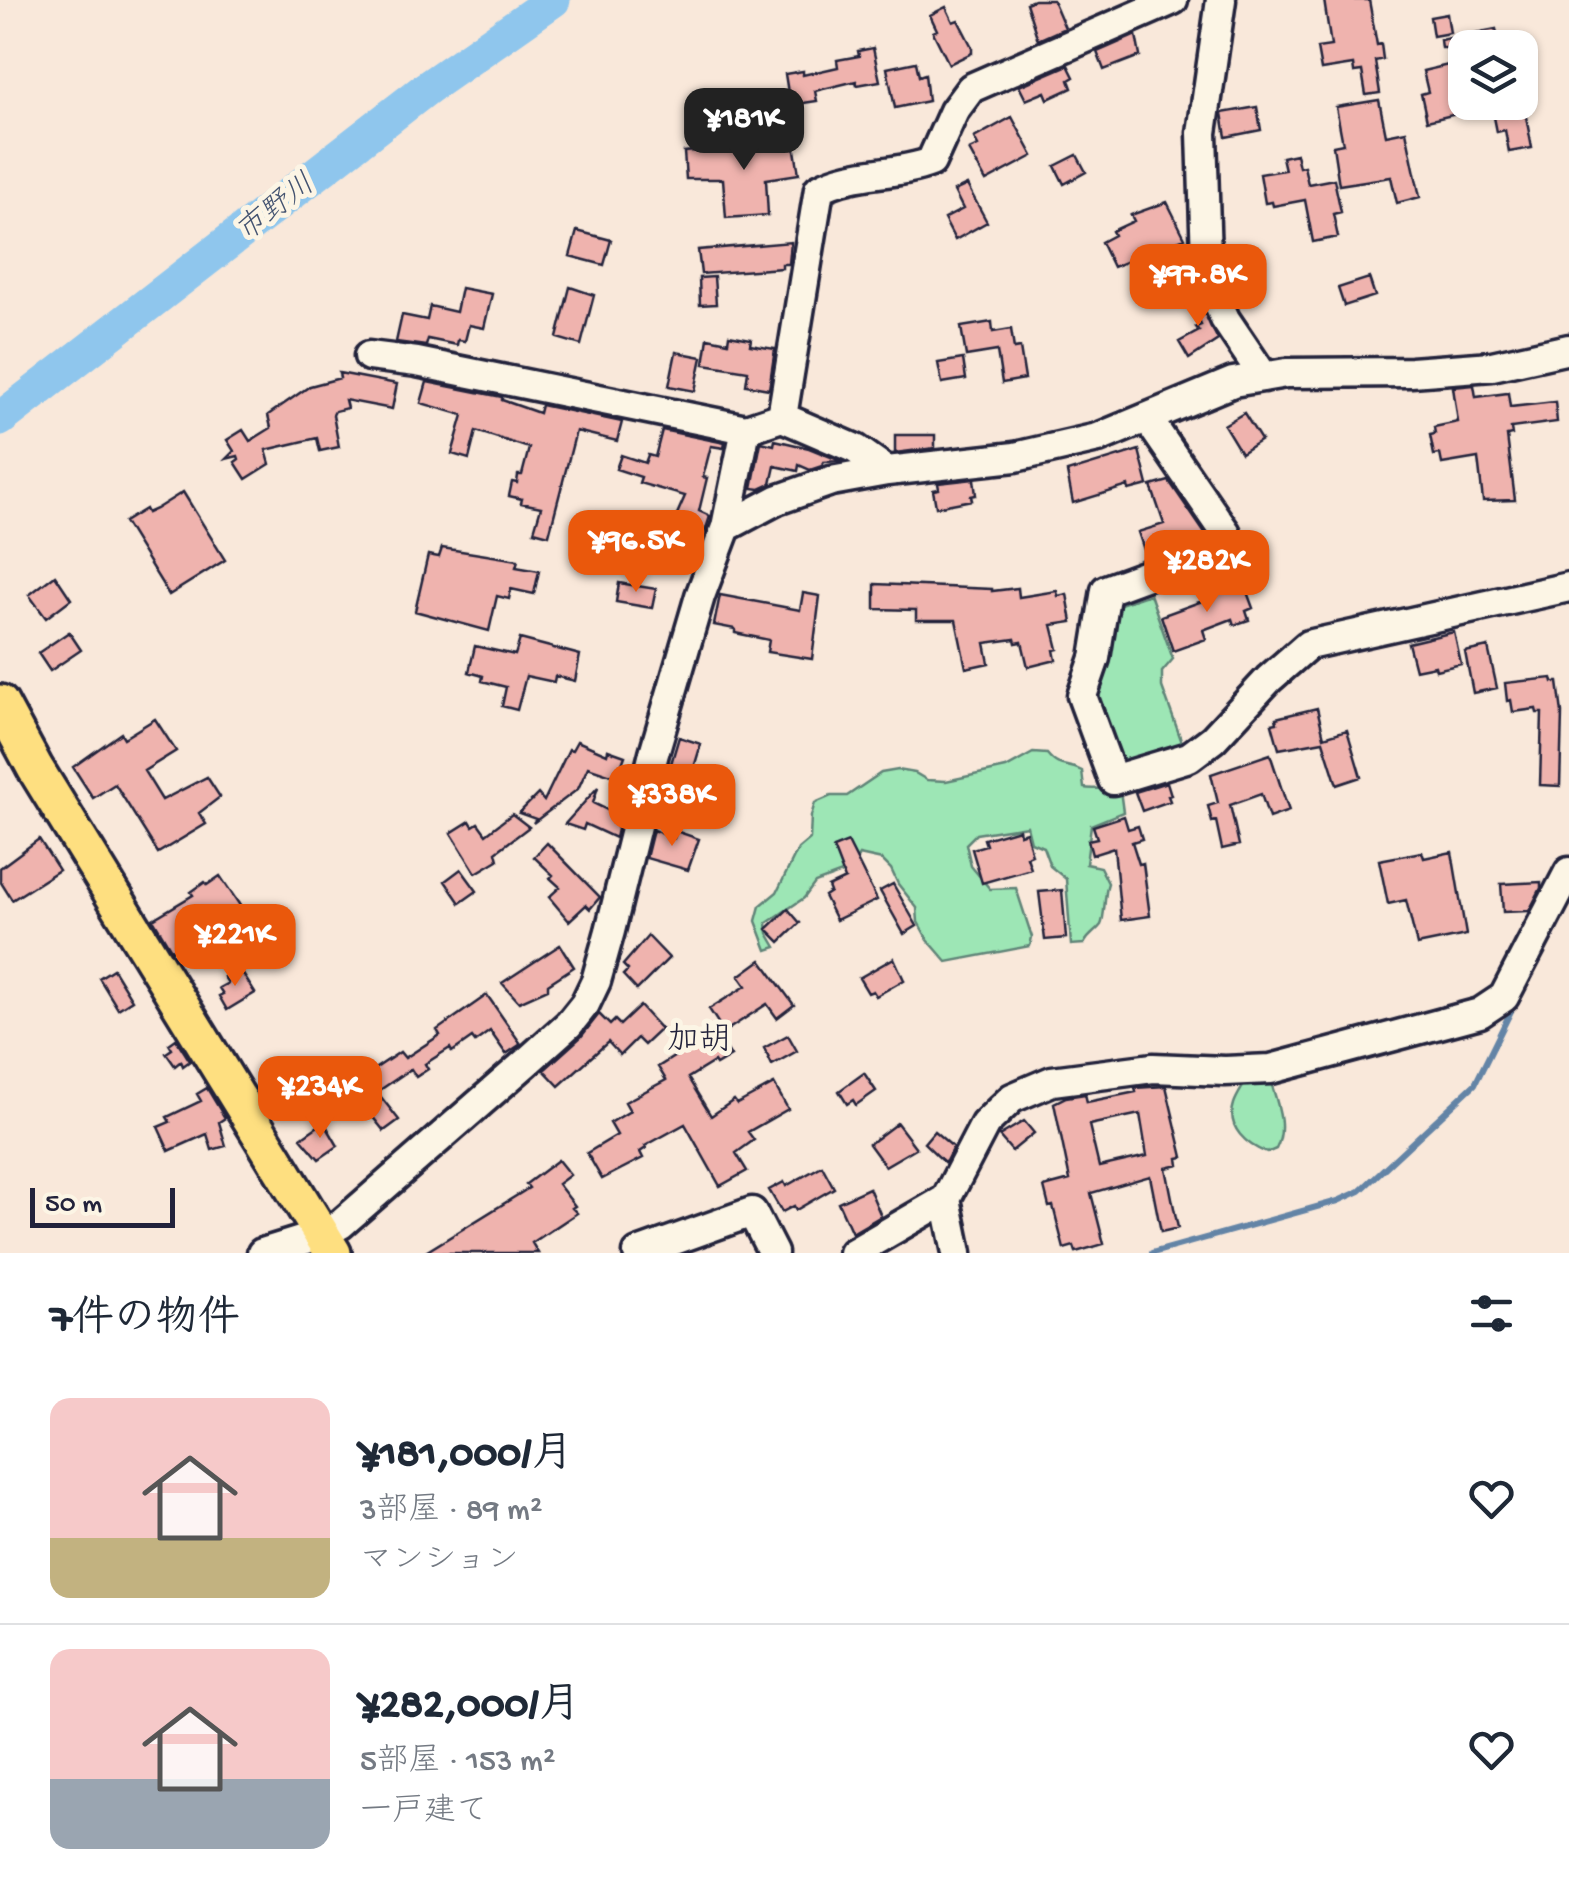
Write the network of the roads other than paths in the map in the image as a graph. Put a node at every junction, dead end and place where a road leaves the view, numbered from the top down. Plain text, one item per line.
1 (1173, 0) edge
2 (1222, 0) edge
3 (1569, 350) edge
4 (369, 356) dead end
5 (1264, 377) junction
6 (782, 417) junction
7 (1146, 418) junction
8 (746, 430) junction
9 (887, 471) junction
10 (726, 527) junction
11 (1569, 587) edge
12 (0, 703) edge
13 (1569, 872) edge
14 (946, 1199) junction
15 (328, 1243) edge
16 (262, 1253) edge
17 (638, 1253) edge
18 (773, 1253) edge
19 (853, 1253) edge
20 (957, 1253) edge

1 - 6 street
2 - 5 street
3 - 5 street
4 - 8 street
5 - 7 street
6 - 8 street
6 - 9 street
7 - 9 street
7 - 11 street
8 - 10 street
9 - 10 street
10 - 15 street
12 - 15 main road
13 - 14 street
14 - 19 street
14 - 20 street
15 - 16 street
17 - 18 street

